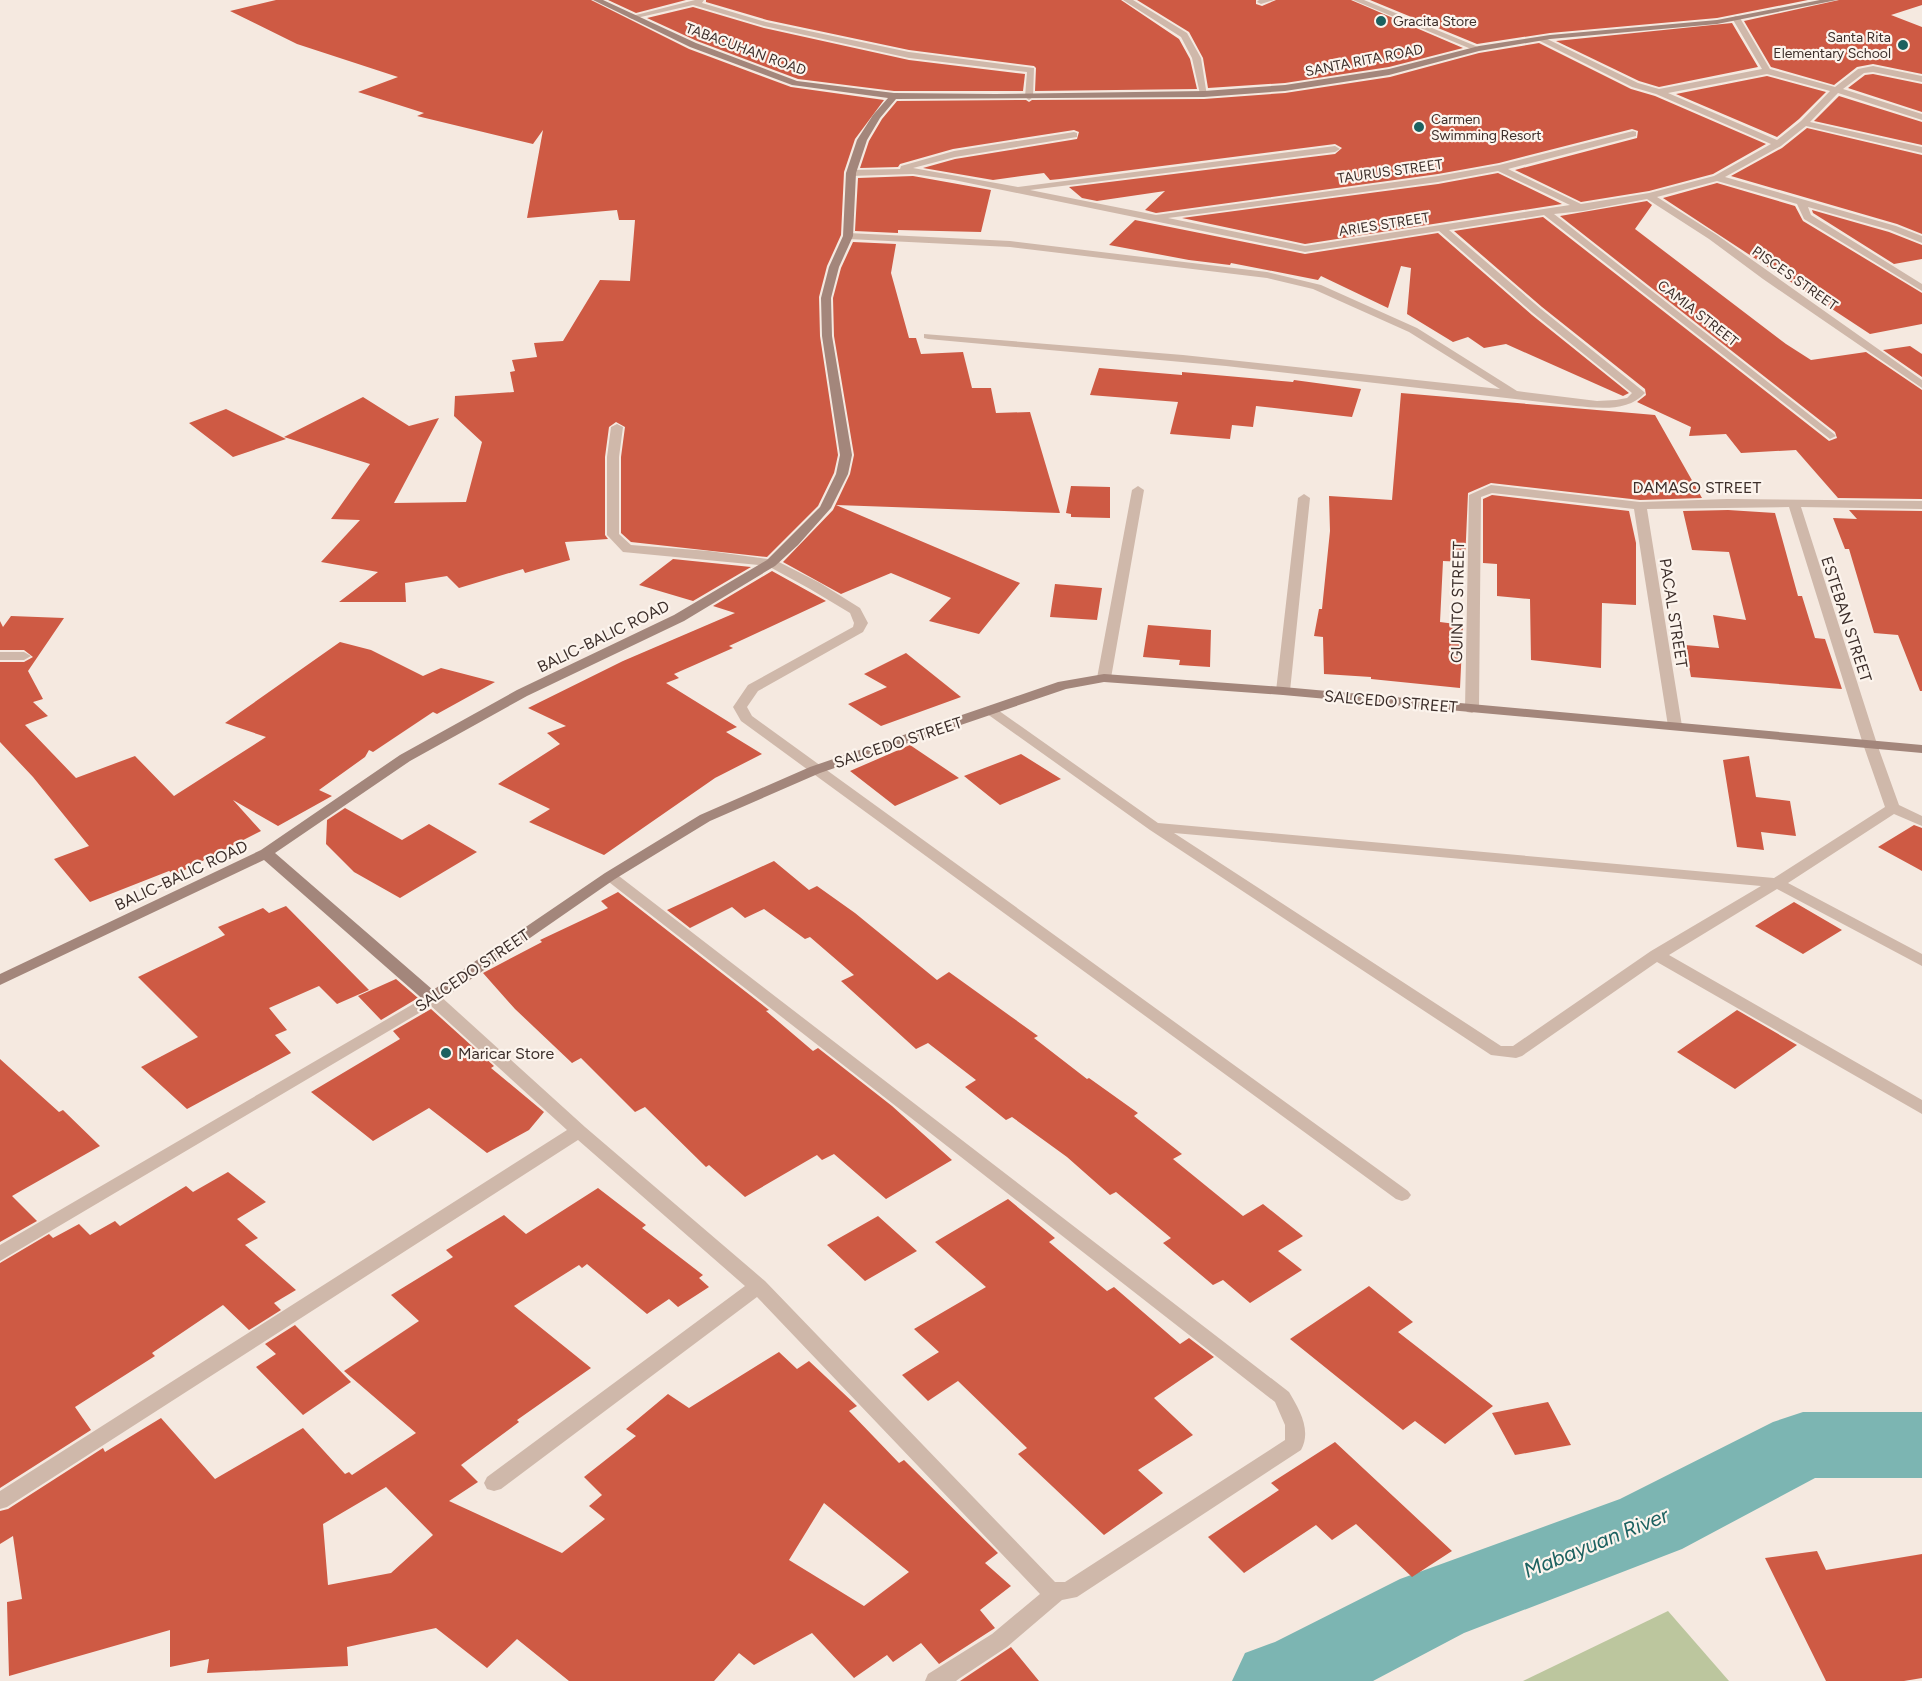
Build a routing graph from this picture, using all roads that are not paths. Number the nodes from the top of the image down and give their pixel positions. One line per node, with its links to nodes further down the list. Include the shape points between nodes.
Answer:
1 (597, 0): 9 (main road, TABACUHAN ROAD)
2 (707, 0): 8 (street)
3 (1127, 0): 17 (street, via 1179,30 1197,60)
4 (1270, 0): 7 (street)
5 (1357, 0): 12 (street)
6 (1833, 0): 10 (main road, SANTA RITA ROAD)
7 (1261, 2)
8 (694, 3): 9 (street); 19 (street, via 764,24 909,55 1032,70)
9 (632, 17): 18 (main road, TABACUHAN ROAD, via 693,45 795,83)
10 (1736, 18): 11 (main road, SANTA RITA ROAD); 13 (street)
11 (1540, 39): 12 (main road, SANTA RITA ROAD); 16 (street)
12 (1479, 49): 17 (main road, SANTA RITA ROAD, via 1344,80)
13 (1767, 71): 15 (street); 16 (street)
14 (1922, 79): 15 (street, ARIES STREET, via 1873,69 1861,71)
15 (1835, 91): 20 (street); 21 (street, ARIES STREET)
16 (1659, 92): 24 (street)
17 (1204, 94): 19 (main road, SANTA RITA ROAD)
18 (894, 96): 19 (main road, SANTA RITA ROAD); 29 (main road, BALIC-BALIC ROAD, via 862,140)
19 (1029, 97)
20 (1922, 117)
21 (1804, 123): 24 (street, ARIES STREET); 26 (street)
22 (1633, 134): 27 (street, TAURUS STREET)
23 (1074, 135): 28 (street, via 954,154)
24 (1778, 144): 30 (street, ARIES STREET)
25 (1335, 149): 31 (street)
26 (1922, 150)
27 (1499, 168): 34 (street); 36 (street, TAURUS STREET)
28 (892, 172): 29 (street, ARIES STREET); 31 (street, ARIES STREET, via 954,177)
29 (851, 173): 38 (main road, BALIC-BALIC ROAD)
30 (1717, 178): 32 (street, ARIES STREET); 33 (street)
31 (1009, 190): 36 (street, ARIES STREET)
32 (1649, 196): 34 (street, ARIES STREET); 42 (street, PISCES STREET)
33 (1801, 202): 39 (street); 40 (street, via 1807,217)
34 (1584, 208): 35 (street, ARIES STREET)
35 (1548, 214): 37 (street, ARIES STREET); 45 (street, CAMIA STREET)
36 (1148, 217): 37 (street, ARIES STREET, via 1305,249)
37 (1441, 228): 43 (street, via 1639,393 1622,404)
38 (848, 236): 43 (street, via 1010,244 1267,275 1317,286 1413,330); 52 (main road, BALIC-BALIC ROAD, via 826,298 827,336 846,455 842,474 825,508)
39 (1922, 240)
40 (1922, 288)
41 (928, 336): 43 (street, via 1078,347)
42 (1921, 383)
43 (1514, 394)
44 (617, 427): 52 (street, via 613,535 627,549)
45 (1830, 436)
46 (1138, 490): 55 (street)
47 (1474, 495): 51 (street, DAMASO STREET, via 1491,489); 57 (street, GUINTO STREET)
48 (1304, 498): 56 (street)
49 (1794, 503): 50 (street, DAMASO STREET); 51 (street, DAMASO STREET); 60 (street, ESTEBAN STREET)
50 (1922, 505)
51 (1640, 506): 59 (street, PACAL STREET)
52 (771, 563): 62 (street, via 855,611 861,623 858,629 753,688 740,707 746,718); 66 (main road, BALIC-BALIC ROAD, via 679,618 522,693 405,758)
53 (0, 656): 54 (street)
54 (24, 656)
55 (1104, 678): 56 (main road, SALCEDO STREET); 58 (main road, SALCEDO STREET, via 1063,685)
56 (1283, 691): 57 (main road, SALCEDO STREET)
57 (1472, 709): 59 (main road, SALCEDO STREET)
58 (990, 711): 62 (main road, SALCEDO STREET); 65 (street)
59 (1675, 726): 60 (main road, SALCEDO STREET)
60 (1870, 744): 61 (main road, SALCEDO STREET); 63 (street, ESTEBAN STREET)
61 (1922, 749)
62 (815, 770): 67 (main road, SALCEDO STREET, via 705,818); 75 (street)
63 (1893, 808): 64 (street); 68 (street)
64 (1922, 822)
65 (1155, 827): 68 (street); 69 (street, via 1497,1051 1516,1052)
66 (266, 854): 71 (main road, BALIC-BALIC ROAD); 72 (main road)
67 (610, 876): 72 (main road, SALCEDO STREET); 80 (street, via 1282,1397 1294,1422 1294,1444 1069,1591)
68 (1777, 883): 69 (street); 70 (street)
69 (1657, 955): 73 (street)
70 (1922, 961)
71 (0, 980)
72 (432, 998): 74 (street); 76 (street, SALCEDO STREET)
73 (1922, 1108)
74 (579, 1131): 77 (street); 79 (street)
75 (1402, 1194)
76 (0, 1254)
77 (758, 1286): 78 (street); 80 (street, via 1041,1582)
78 (494, 1483)
79 (0, 1501)
80 (1057, 1592): 81 (street, via 1018,1628)
81 (936, 1681)

